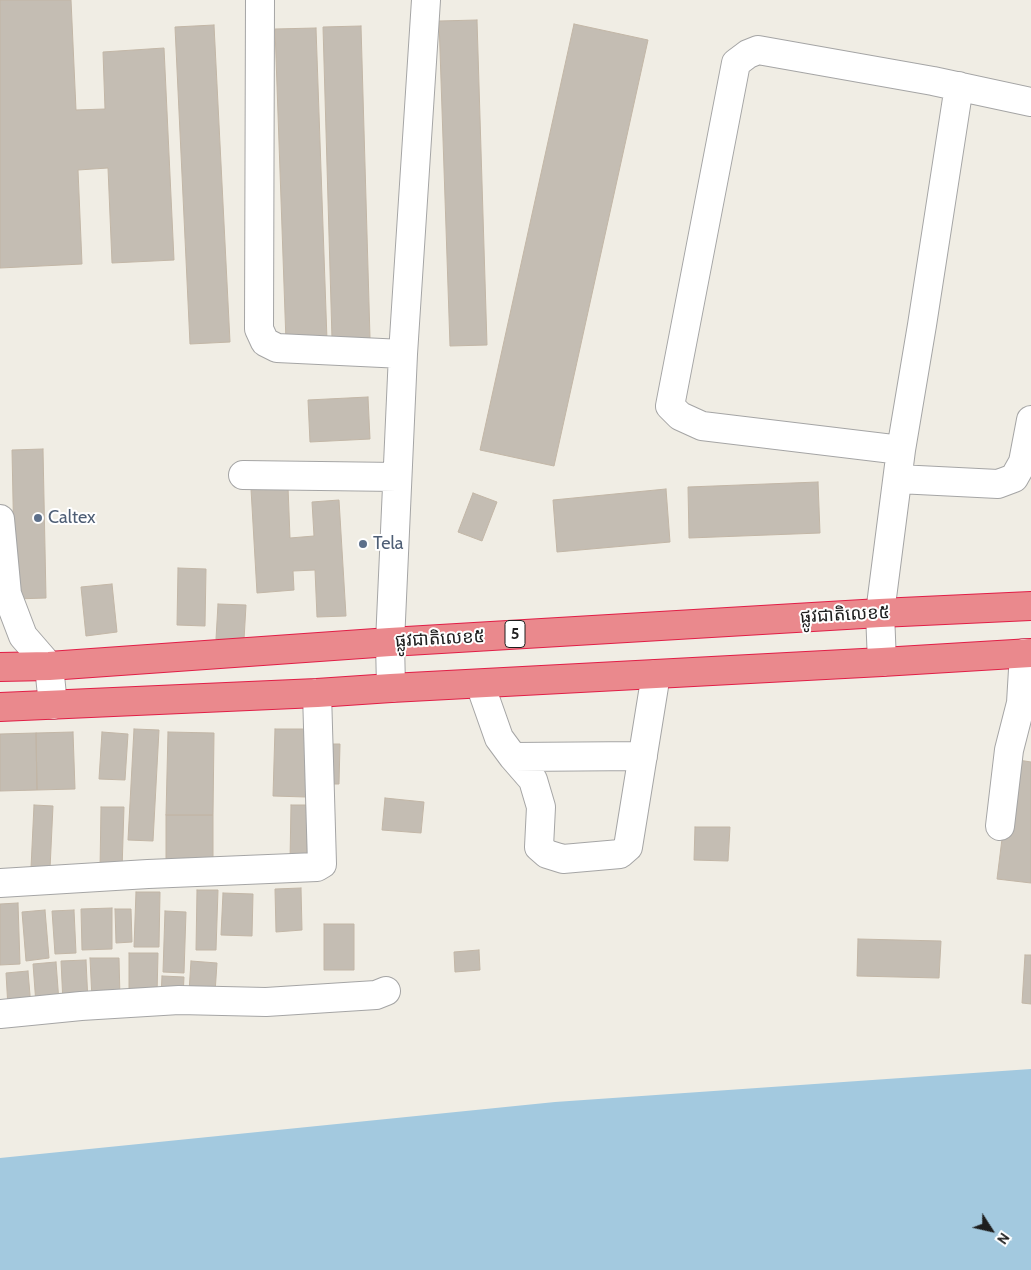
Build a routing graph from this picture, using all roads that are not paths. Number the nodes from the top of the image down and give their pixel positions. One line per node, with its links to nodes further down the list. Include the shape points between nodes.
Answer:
1 (260, 0): 5 (street, via 260,329 265,342 277,348)
2 (426, 0): 5 (street)
3 (959, 86): 4 (street); 7 (street); 7 (street, via 758,50 736,63 670,406 680,416 702,426)
4 (1031, 102)
5 (403, 354): 9 (street)
6 (1031, 420): 10 (street, via 1023,462 1014,478 998,484)
7 (901, 450): 10 (street)
8 (243, 475): 9 (street)
9 (397, 477): 15 (street)
10 (898, 479): 13 (street)
11 (0, 519): 14 (street)
12 (1031, 606): 13 (highway, ផ្លូវជាតិលេខ៥ / 5)
13 (880, 613): 15 (highway, ផ្លូវជាតិលេខ៥ / 5); 17 (street)
14 (8, 616): 18 (street)
15 (390, 642): 18 (highway, ផ្លូវជាតិលេខ៥ / 5); 22 (street)
16 (1027, 653): 17 (highway); 28 (street, via 1021,703 1009,750)
17 (882, 662): 20 (highway)
18 (49, 666): 19 (highway, ផ្លូវជាតិលេខ៥ / 5); 24 (street)
19 (0, 667)
20 (656, 674): 21 (highway); 26 (street)
21 (480, 684): 22 (highway); 27 (street, via 499,738)
22 (391, 688): 23 (highway)
23 (318, 694): 24 (highway); 29 (street, via 322,864 317,867)
24 (53, 704): 25 (highway)
25 (0, 707)
26 (643, 756): 27 (street); 27 (street, via 628,847 620,854 562,859 547,854 539,847 541,807 533,780)
27 (513, 758)
28 (1000, 826)
29 (0, 883)
30 (386, 991): 31 (street, via 376,996 266,1002 179,1000)
31 (0, 1014)

